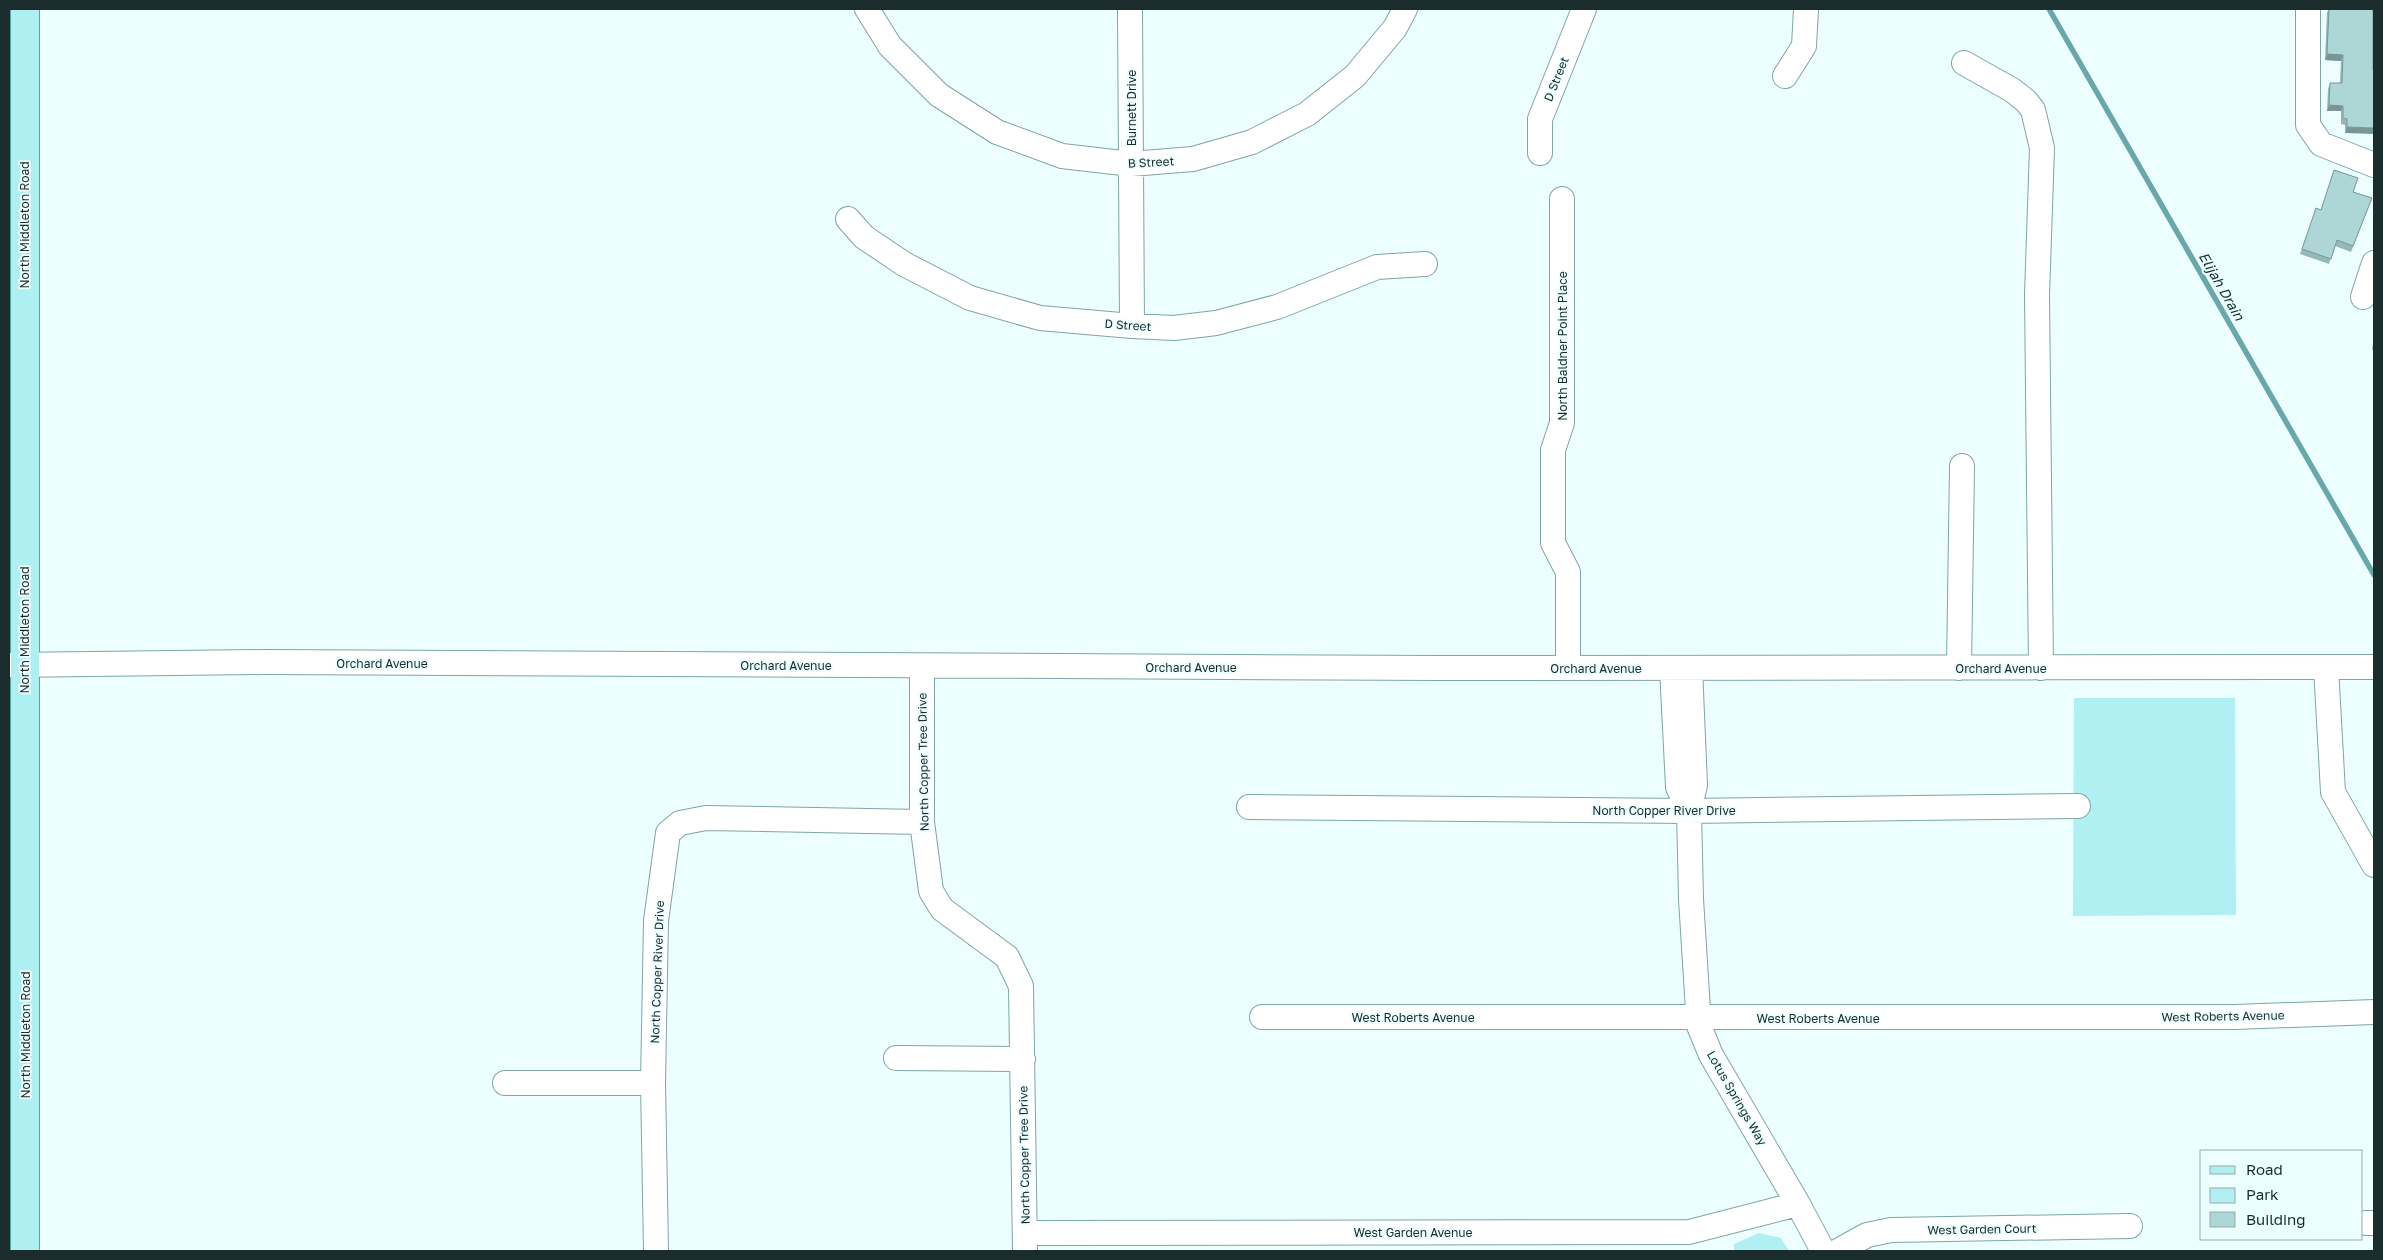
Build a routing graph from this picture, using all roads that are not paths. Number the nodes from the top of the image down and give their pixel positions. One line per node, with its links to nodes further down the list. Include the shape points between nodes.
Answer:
1 (25, 9): 19 (main road, North Middleton Road)
2 (867, 9): 11 (street, B Street, via 890,46 939,95 997,132 1062,156)
3 (1130, 9): 11 (street, Burnett Drive)
4 (1405, 9): 11 (street, B Street, via 1394,28 1355,76 1307,114 1252,142 1201,157)
5 (1584, 9): 10 (street, D Street, via 1540,119)
6 (1806, 9): 9 (street, via 1804,46)
7 (2308, 9): 12 (street, via 2308,125 2321,144)
8 (1964, 63): 28 (street, via 2026,101 2033,110 2042,148 2037,295)
9 (1785, 76)
10 (1540, 153)
11 (1131, 164): 18 (street, Burnett Drive)
12 (2374, 165)
13 (1562, 199): 25 (street, North Baldner Point Place, via 1562,423 1553,450 1553,543 1568,572)
14 (848, 219): 18 (street, D Street, via 864,237 904,264 970,298 1040,318)
15 (2374, 263): 17 (street)
16 (1425, 264): 18 (street, D Street, via 1377,267 1278,307 1216,323 1174,328)
17 (2363, 297)
18 (1132, 326)
19 (16, 378): 21 (main road, North Middleton Road)
20 (1962, 466): 27 (street)
21 (16, 664): 22 (street, Orchard Avenue, via 286,662); 45 (main road, North Middleton Road)
22 (922, 666): 25 (street, Orchard Avenue); 32 (street, North Copper Tree Drive)
23 (2326, 667): 24 (street, Orchard Avenue); 28 (street, Orchard Avenue); 33 (street, via 2333,792)
24 (2374, 667)
25 (1568, 668): 26 (street, Orchard Avenue)
26 (1681, 668): 27 (street, Orchard Avenue); 31 (street, Lotus Springs Way, via 1695,785)
27 (1959, 668): 28 (street, Orchard Avenue)
28 (2041, 668)
29 (2078, 806): 31 (street, North Copper River Drive)
30 (1250, 807): 31 (street, North Copper River Drive)
31 (1689, 811): 36 (street, Lotus Springs Way)
32 (922, 822): 38 (street, North Copper Tree Drive, via 931,891 942,909 1007,957 1021,986); 40 (street, North Copper River Drive, via 706,818 680,823 668,832 656,922)
33 (2374, 865)
34 (2374, 1012): 36 (street, West Roberts Avenue, via 2235,1017)
35 (1262, 1017): 36 (street, West Roberts Avenue)
36 (1698, 1018): 41 (street, Lotus Springs Way, via 1711,1055)
37 (896, 1058): 38 (street)
38 (1023, 1059): 43 (street, North Copper Tree Drive)
39 (505, 1084): 40 (street)
40 (653, 1084): 46 (street, North Copper River Drive)
41 (1798, 1204): 44 (street, West Garden Avenue, via 1689,1232); 47 (street, Lotus Springs Way)
42 (2130, 1226): 48 (street, West Garden Court, via 1891,1230 1867,1235)
43 (1025, 1242): 44 (street, West Garden Avenue)
44 (1246, 1242)
45 (26, 1251)
46 (656, 1251)
47 (1823, 1251)
48 (1838, 1251)

